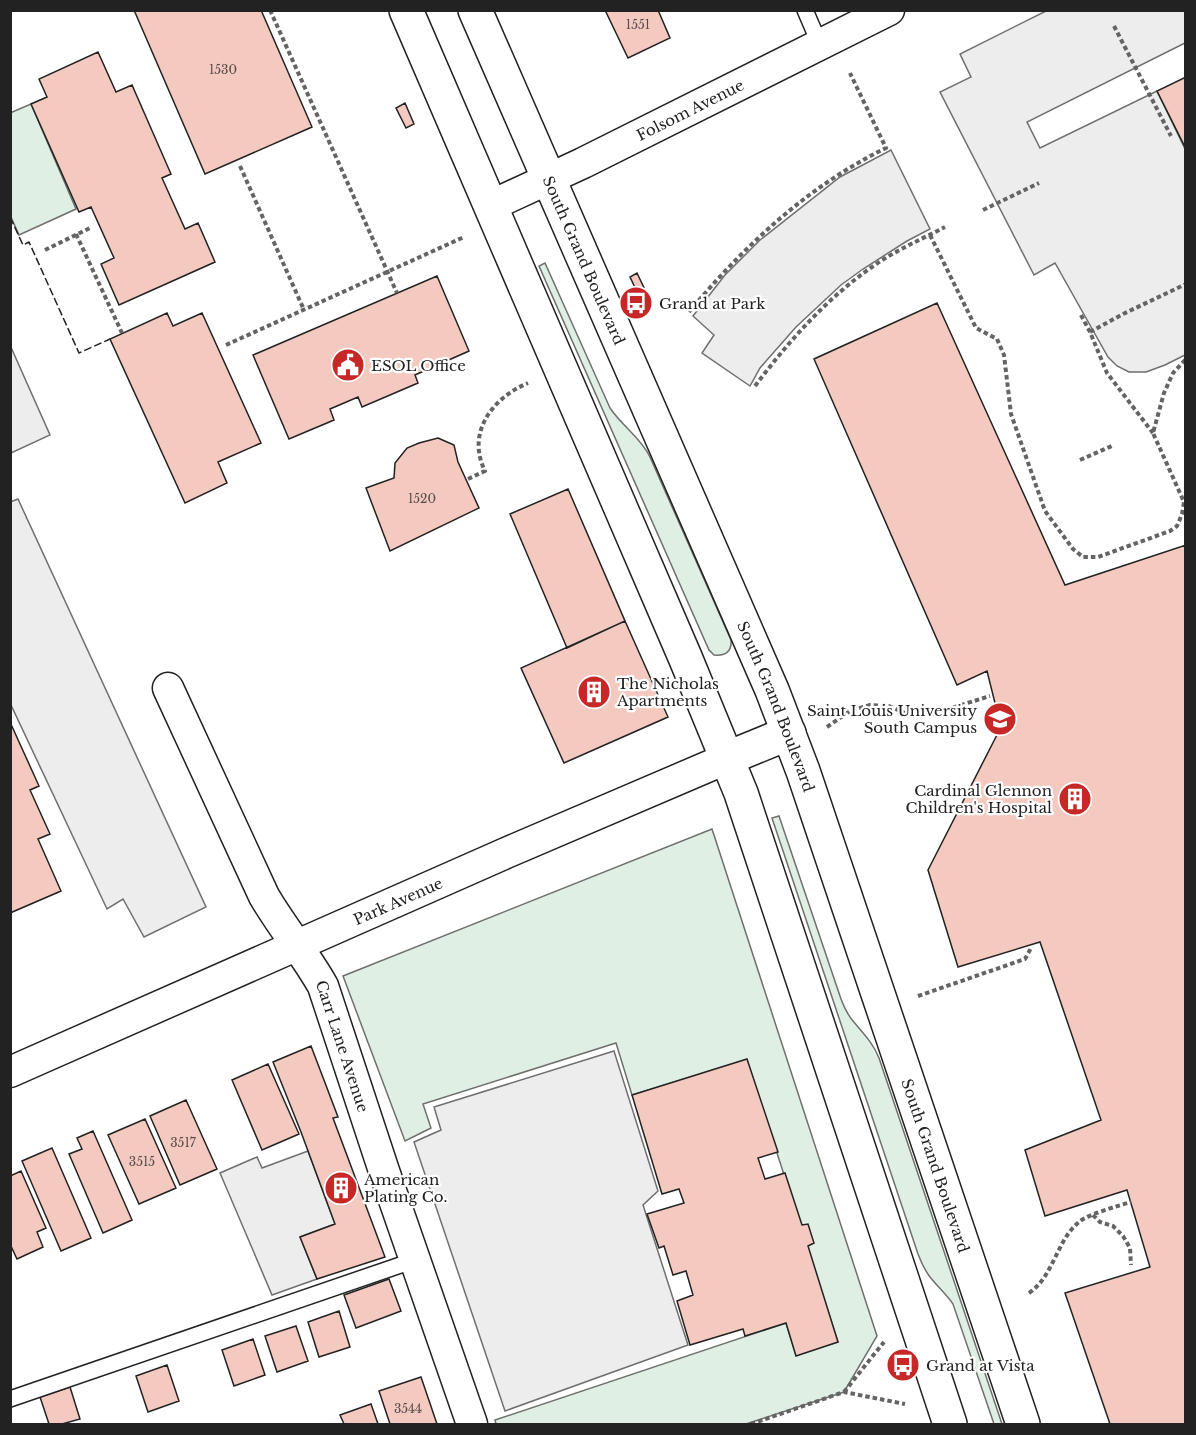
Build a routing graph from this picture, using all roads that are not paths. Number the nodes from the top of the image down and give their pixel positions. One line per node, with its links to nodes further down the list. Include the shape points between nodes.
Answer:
1 (406, 10): 7 (main road)
2 (475, 10): 6 (main road, South Grand Boulevard)
3 (805, 10): 5 (lane)
4 (889, 10): 5 (street, Folsom Avenue)
5 (820, 45): 6 (street, Folsom Avenue)
6 (549, 179): 7 (street, Folsom Avenue); 9 (main road, South Grand Boulevard)
7 (490, 206): 10 (main road)
8 (168, 688): 11 (street, Carr Lane Avenue, via 264,896)
9 (789, 733): 10 (main road, Park Avenue); 17 (main road, South Grand Boulevard)
10 (728, 759): 11 (street, Park Avenue); 16 (main road)
11 (297, 945): 12 (street, Park Avenue); 13 (street, Carr Lane Avenue, via 323,986)
12 (10, 1072)
13 (415, 1260): 14 (lane); 15 (street, Carr Lane Avenue)
14 (10, 1399)
15 (472, 1425)
16 (950, 1425)
17 (1023, 1425)

